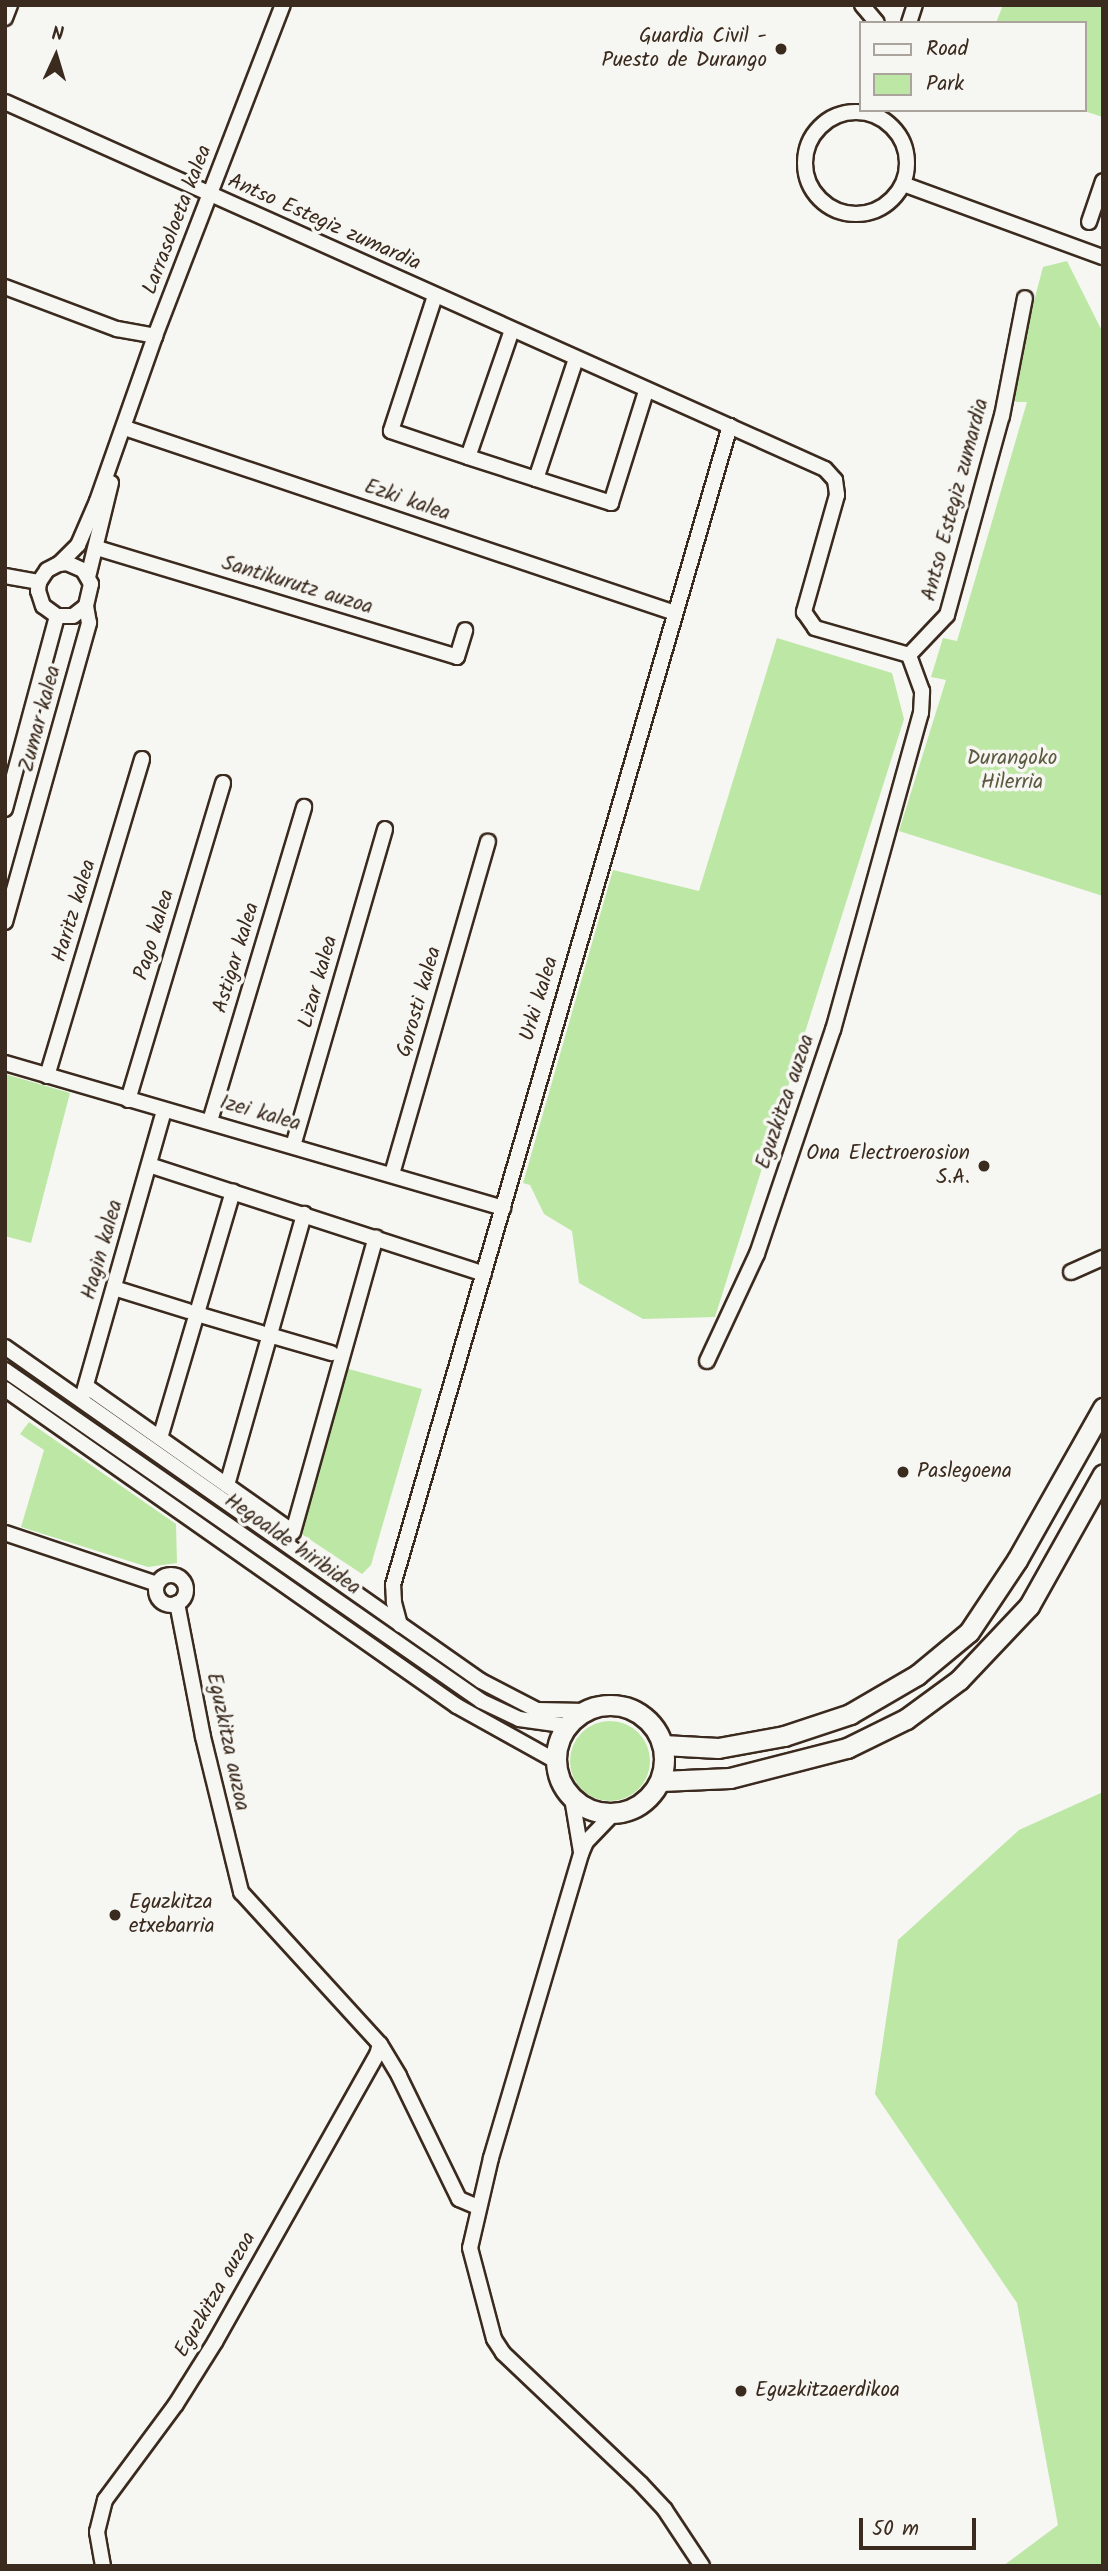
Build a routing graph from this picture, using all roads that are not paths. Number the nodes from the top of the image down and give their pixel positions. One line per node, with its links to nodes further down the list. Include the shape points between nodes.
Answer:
1 (10, 5): 4 (street)
2 (283, 5): 12 (street, Larrasoloeta kalea)
3 (862, 5): 5 (street)
4 (5, 18)
5 (875, 21)
6 (5, 102): 12 (street, Antso Estegiz zumardia)
7 (860, 112): 11 (street, via 830,119 813,135 804,158 811,189 821,202 850,215 882,208)
8 (866, 112): 9 (street)
9 (888, 117): 11 (street, via 906,151)
10 (1103, 181): 13 (street)
11 (903, 184): 14 (street)
12 (211, 195): 16 (street, Antso Estegiz zumardia); 19 (street, Larrasoloeta kalea)
13 (1089, 222)
14 (1103, 257)
15 (5, 287): 19 (street, via 117,329)
16 (435, 296): 18 (street, Antso Estegiz zumardia); 25 (street, Antso Estegiz zumardia, via 391,430)
17 (1025, 298): 36 (street, Antso Estegiz zumardia, via 1002,416 947,615)
18 (512, 330): 20 (street, Antso Estegiz zumardia); 25 (street)
19 (155, 336): 23 (street, Larrasoloeta kalea)
20 (576, 359): 21 (street, Antso Estegiz zumardia); 26 (street)
21 (646, 391): 22 (street, Antso Estegiz zumardia); 26 (street, Antso Estegiz zumardia, via 611,503)
22 (730, 426): 33 (street, Urki kalea); 36 (street, Antso Estegiz zumardia, via 825,469 835,480 837,495 804,612 815,628)
23 (125, 428): 24 (street, Larrasoloeta kalea); 33 (street, Ezki kalea)
24 (116, 451): 27 (street); 28 (street, via 78,545)
25 (468, 457): 26 (street, Antso Estegiz zumardia)
26 (536, 479)
27 (97, 548): 30 (street); 35 (street, Santikurutz auzoa, via 457,657)
28 (59, 564): 30 (street, via 76,565); 31 (street, via 47,570)
29 (5, 576): 31 (street)
30 (88, 577): 32 (street, via 92,592)
31 (39, 582): 34 (street, via 43,606)
32 (86, 606): 34 (street, via 73,615); 43 (street, Zumar kalea, via 89,623)
33 (675, 613): 53 (street, Urki kalea)
34 (57, 616): 40 (street)
35 (465, 630)
36 (909, 655): 64 (street, Eguzkitza auzoa, via 922,691 921,713 833,1030 757,1254)
37 (142, 759): 45 (street, Haritz kalea)
38 (223, 783): 46 (street, Pago kalea)
39 (304, 807): 48 (street, Astigar kalea)
40 (5, 809)
41 (386, 830): 49 (street, Lizar kalea)
42 (488, 842): 51 (street, Gorosti kalea)
43 (5, 922)
44 (5, 1063): 45 (street, Izei kalea)
45 (47, 1076): 46 (street, Izei kalea)
46 (128, 1100): 47 (street, Izei kalea)
47 (164, 1110): 48 (street, Izei kalea); 50 (street, Hagin kalea)
48 (210, 1121): 49 (street, Izei kalea)
49 (293, 1146): 51 (street, Izei kalea)
50 (149, 1166): 52 (street); 59 (street, Hagin kalea)
51 (392, 1174): 53 (street, Izei kalea)
52 (233, 1192): 54 (street); 60 (street)
53 (503, 1208): 58 (street, Urki kalea)
54 (304, 1214): 55 (street); 61 (street, Hegoalde hiribidea)
55 (376, 1237): 58 (street); 72 (street, Hegoalde hiribidea, via 293,1532)
56 (1103, 1258): 57 (street)
57 (1071, 1272)
58 (484, 1274): 75 (street, Urki kalea)
59 (114, 1288): 60 (street); 66 (street, Hagin kalea)
60 (193, 1312): 61 (street); 70 (street)
61 (265, 1334): 63 (street); 72 (street, Hegoalde hiribidea)
62 (5, 1347): 68 (street)
63 (331, 1353)
64 (707, 1361)
65 (5, 1370): 80 (street, Hegoalde hiribidea, via 481,1701 519,1719)
66 (86, 1386): 68 (street, Hagin kalea); 70 (street, Hegoalde hiribidea)
67 (5, 1389): 82 (street, via 457,1706)
68 (82, 1401): 76 (street)
69 (1103, 1408): 81 (main road, via 1017,1560 969,1632 917,1675 850,1714 784,1736 718,1748)
70 (160, 1438): 72 (street, Hegoalde hiribidea)
71 (1103, 1474): 83 (main road, via 1029,1606 959,1680 906,1719 847,1748 730,1778)
72 (227, 1485)
73 (5, 1533): 74 (street, Eguzkitza auzoa)
74 (157, 1584): 77 (street, Eguzkitza auzoa, via 162,1602); 77 (street, Eguzkitza auzoa, via 168,1575 182,1579 185,1593)
75 (393, 1585): 76 (street, via 378,1596); 78 (street)
76 (362, 1597): 78 (street)
77 (177, 1603): 87 (street, Eguzkitza auzoa, via 203,1737 241,1892)
78 (400, 1625): 79 (street, via 506,1695 548,1712)
79 (585, 1712): 80 (main road); 81 (main road, via 608,1705 632,1710 652,1724)
80 (568, 1726): 82 (main road)
81 (663, 1745): 83 (main road)
82 (556, 1761): 84 (main road, via 558,1775)
83 (660, 1781): 85 (main road, via 636,1807)
84 (572, 1798): 85 (main road, via 598,1812); 86 (street)
85 (613, 1814): 86 (street, via 586,1842)
86 (582, 1854): 88 (street)
87 (380, 2044): 88 (street, Eguzkitza auzoa, via 459,2199); 89 (street, Eguzkitza auzoa, via 215,2342 105,2500 97,2532)
88 (478, 2207): 90 (street, via 470,2248 494,2339 503,2354 641,2484 665,2510)
89 (103, 2566)
90 (702, 2566)

